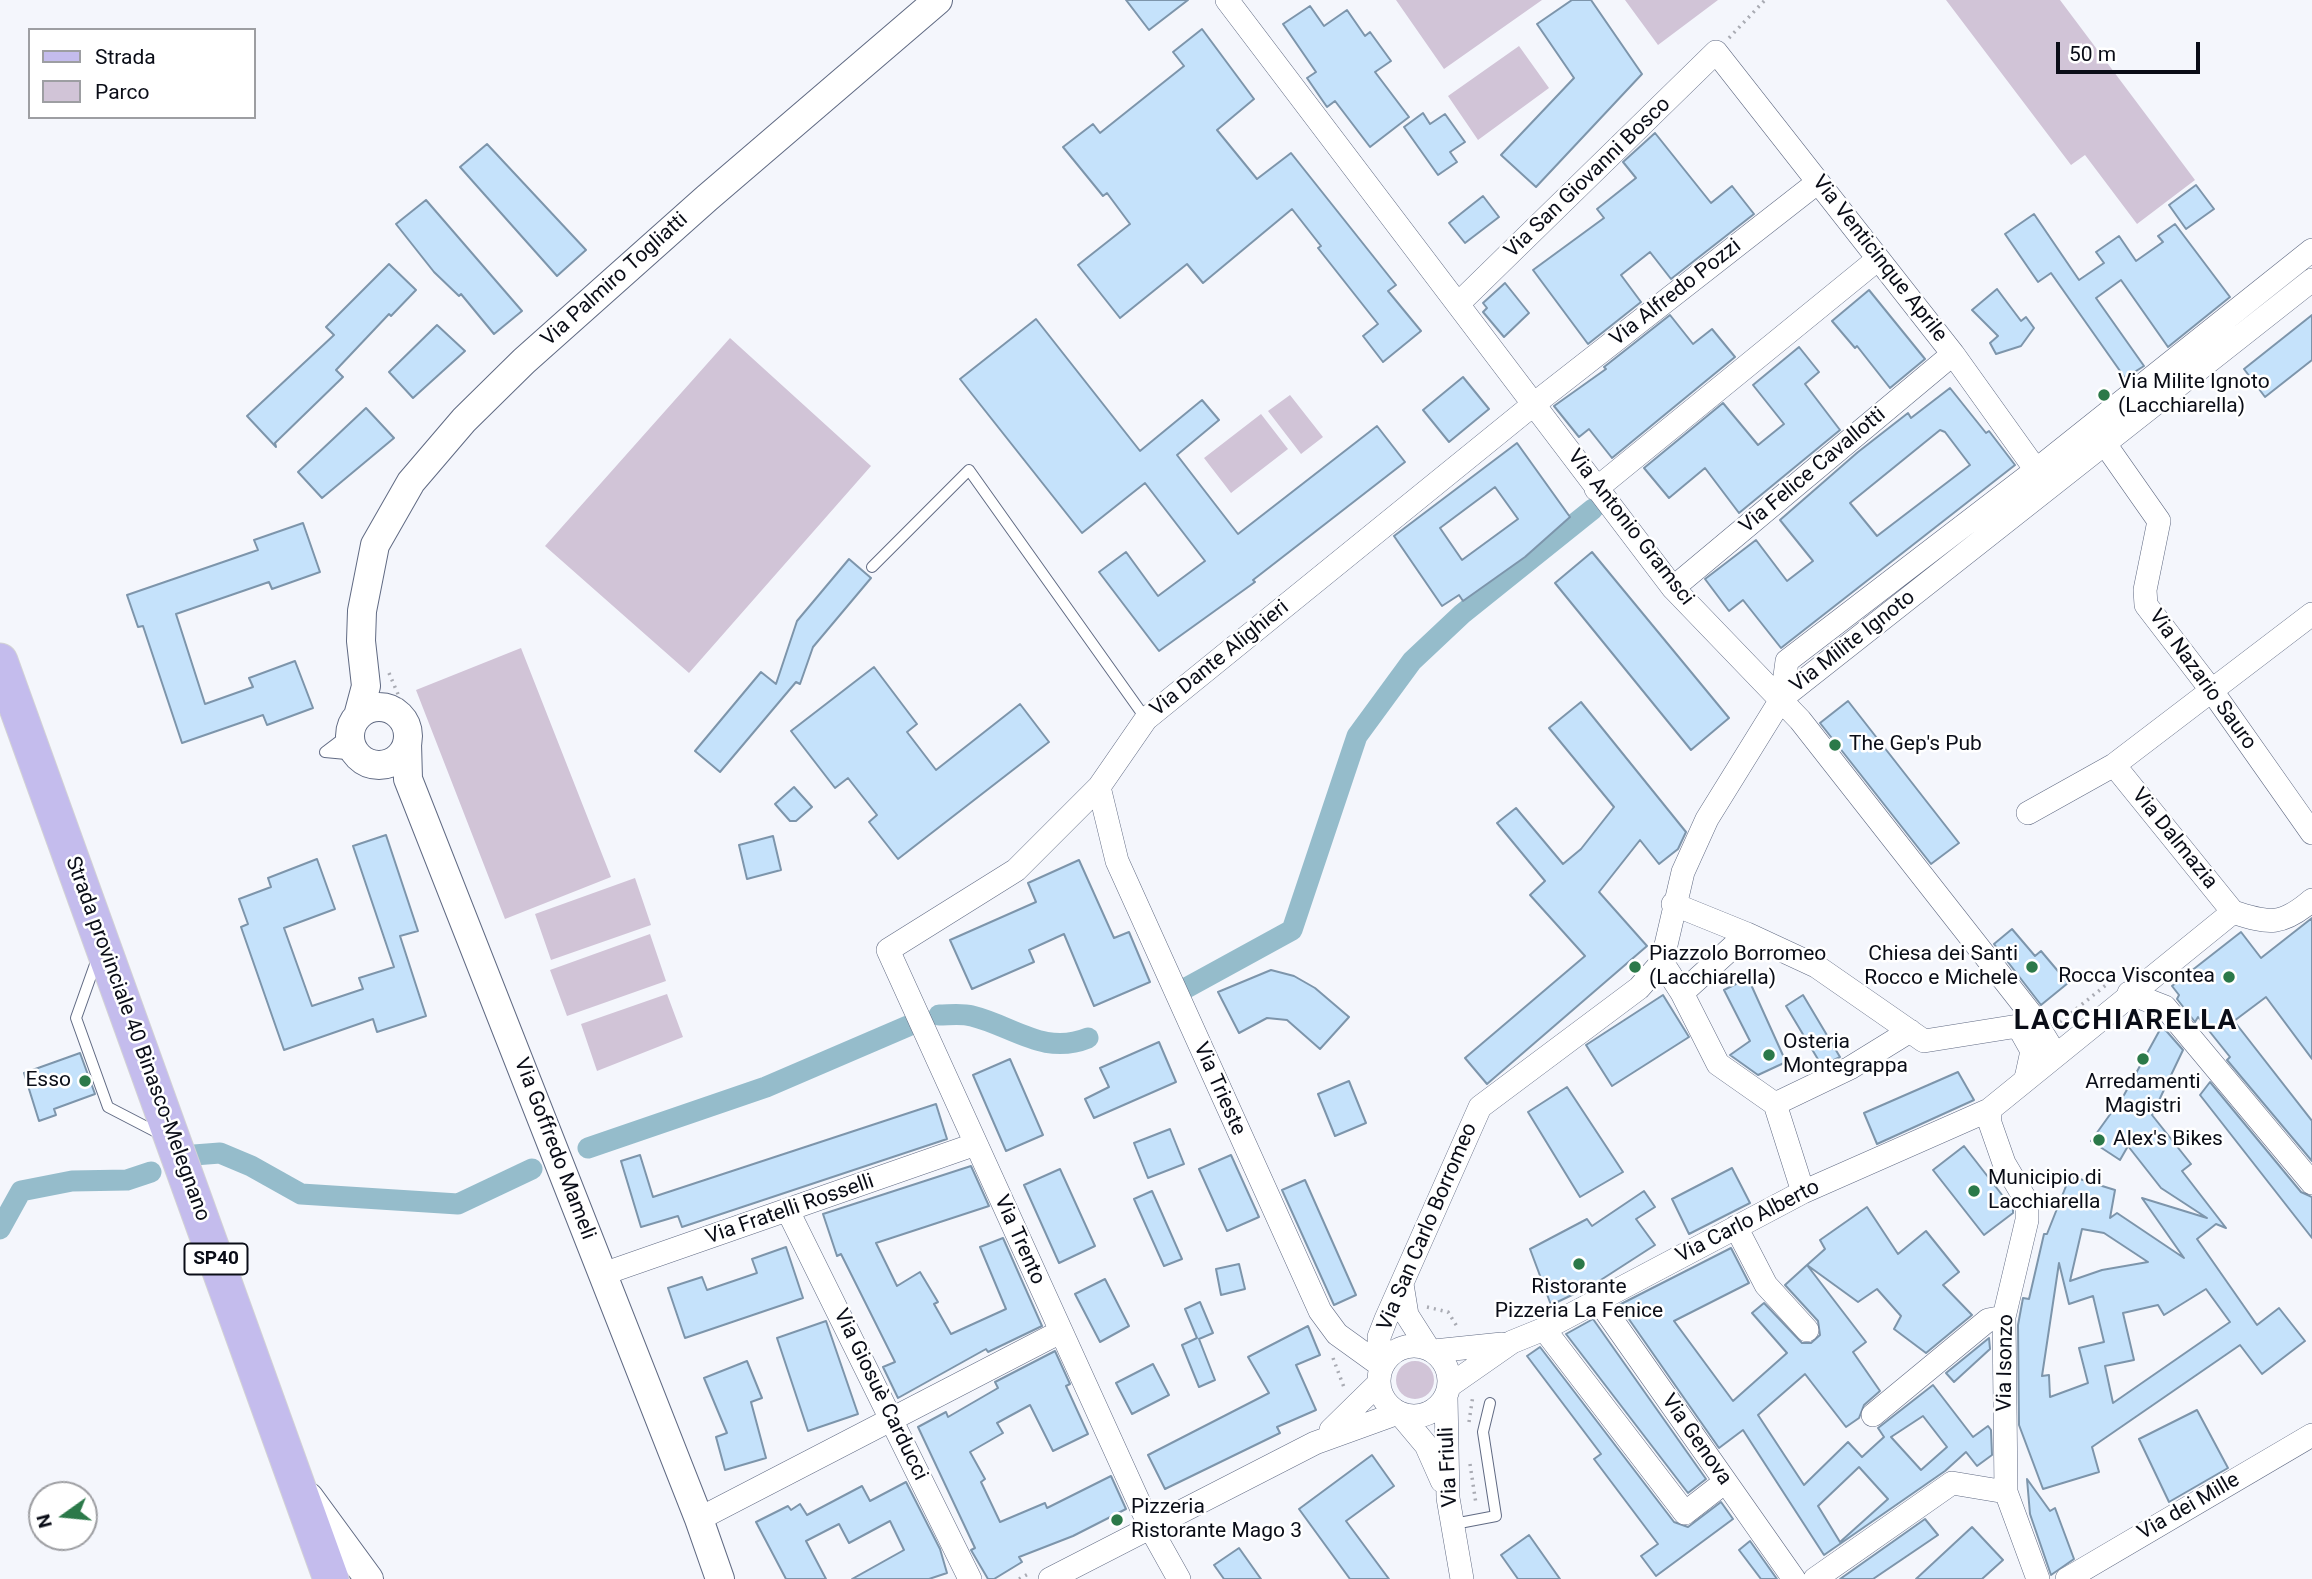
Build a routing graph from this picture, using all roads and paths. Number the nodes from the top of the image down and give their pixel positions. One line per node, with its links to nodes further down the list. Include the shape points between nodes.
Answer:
1 (939, 0): 20 (street, Via Palmiro Togliatti, via 524,361 464,420 411,482 375,545 362,611 361,642)
2 (1227, 0): 9 (street, Via Antonio Gramsci)
3 (1765, 0): 4 (path)
4 (1716, 52): 5 (street, Via Venticinque Aprile); 9 (street, Via San Giovanni Bosco)
5 (1818, 182): 7 (street, Via Venticinque Aprile); 11 (street, Via Alfredo Pozzi)
6 (2312, 250): 12 (street, Via Milite Ignoto)
7 (1878, 259): 10 (street, Via Venticinque Aprile); 15 (street)
8 (2312, 280): 13 (street, Via Milite Ignoto)
9 (1459, 303): 11 (street, Via Antonio Gramsci)
10 (1953, 354): 14 (street, Via Venticinque Aprile); 17 (street, Via Felice Cavallotti)
11 (1534, 404): 15 (street, Via Antonio Gramsci); 23 (street, Via Dante Alighieri)
12 (2098, 421): 13 (lane); 14 (street, Via Milite Ignoto)
13 (2105, 444): 14 (street, Via Milite Ignoto); 21 (street, Via Nazario Sauro, via 2158,521 2146,605)
14 (2042, 479): 22 (street, Via Milite Ignoto)
15 (1596, 489): 17 (street, Via Antonio Gramsci)
16 (872, 567): 23 (lane, via 969,470)
17 (1673, 588): 22 (street, Via Antonio Gramsci)
18 (2312, 614): 21 (street)
19 (0, 661): 35 (main road, Strada provinciale 40 Binasco-Melegnano / SP40)
20 (377, 679): 24 (street); 24 (path); 25 (street)
21 (2212, 691): 26 (street); 30 (street, Via Nazario Sauro)
22 (1782, 698): 32 (street, via 1707,820); 41 (street, Via Antonio Gramsci, via 2030,1013 2049,1044)
23 (1146, 719): 28 (street, Via Dante Alighieri)
24 (403, 726): 25 (street, via 374,707); 25 (street, via 396,759); 27 (street, Via Goffredo Mameli)
25 (361, 742): 27 (street)
26 (2115, 765): 29 (street); 33 (street, Via Dalmazia)
27 (408, 779): 50 (street, Via Goffredo Mameli)
28 (1099, 787): 36 (street, Via Dante Alighieri, via 1016,870); 58 (street, Via Trieste, via 1116,861 1309,1287)
29 (2028, 813)
30 (2312, 834)
31 (2312, 900): 33 (street, via 2275,922)
32 (1673, 904): 34 (street); 37 (street)
33 (2232, 912): 39 (street)
34 (1747, 934): 38 (street); 40 (street, via 1816,966)
35 (102, 943): 44 (main road, Strada provinciale 40 Binasco-Melegnano / SP40); 44 (lane, via 76,1018 108,1107)
36 (888, 950): 45 (street, Via Trento)
37 (1662, 962): 38 (street); 51 (street, Via San Carlo Borromeo, via 1639,988 1480,1107)
38 (1682, 993): 42 (street, via 1718,1064)
39 (2129, 993): 41 (street); 46 (street, via 2165,1007)
40 (1910, 1031): 41 (street, via 1924,1041 2018,1026 2032,1051); 42 (street, via 1850,1068)
41 (2026, 1077): 43 (street, Via Carlo Alberto)
42 (1775, 1104): 47 (street)
43 (1989, 1110): 47 (street, Via Carlo Alberto); 54 (street, Via Isonzo, via 2004,1163 2027,1202 2027,1220)
44 (174, 1142): 72 (main road, Strada provinciale 40 Binasco-Melegnano / SP40)
45 (976, 1144): 48 (street, Via Fratelli Rosselli); 57 (street, Via Trento)
46 (2312, 1183)
47 (1803, 1192): 49 (street, Via Carlo Alberto)
48 (788, 1211): 50 (street, Via Fratelli Rosselli); 68 (street, Via Giosuè Carducci)
49 (1736, 1227): 52 (street, Via Carlo Alberto); 56 (street, via 1766,1285)
50 (603, 1274): 71 (street, Via Goffredo Mameli)
51 (1402, 1284): 53 (street); 62 (street, Via San Carlo Borromeo, via 1380,1337)
52 (1598, 1300): 55 (street, Via Carlo Alberto); 73 (street, Via Genova)
53 (1407, 1315): 60 (path, via 1429,1307 1448,1312); 61 (street)
54 (2004, 1317): 67 (street, via 1988,1320); 74 (street, Via Isonzo)
55 (1544, 1329): 59 (street, Via Carlo Alberto); 73 (street, via 1685,1513)
56 (1807, 1330)
57 (1060, 1332): 68 (street); 78 (street, Via Trento)
58 (1337, 1334): 62 (street, Via Trieste); 64 (path, via 1328,1343)
59 (1512, 1342): 60 (street, Via Carlo Alberto); 63 (street, Via Carlo Alberto)
60 (1471, 1348): 61 (street, Via Carlo Alberto)
61 (1431, 1350): 62 (street, Via Carlo Alberto, via 1402,1347 1384,1361); 63 (street, via 1443,1361)
62 (1379, 1373): 66 (street, via 1384,1400); 70 (street, Via Carlo Alberto, via 1350,1415)
63 (1448, 1391): 66 (street, Via Carlo Alberto, via 1429,1413); 75 (street, Via Friuli)
64 (1349, 1402)
65 (1490, 1403): 77 (lane, via 1483,1432 1496,1516)
66 (1399, 1413): 70 (street, Via Carlo Alberto); 75 (street, via 1426,1445)
67 (1873, 1415)
68 (893, 1419): 76 (street); 85 (street, Via Giosuè Carducci)
69 (2312, 1435): 92 (street, Via dei Mille)
70 (1315, 1443): 78 (street, Via Carlo Alberto)
71 (673, 1452): 76 (street, Via Goffredo Mameli); 82 (street)
72 (293, 1474): 80 (main road, Strada provinciale 40 Binasco-Melegnano / SP40); 81 (street)
73 (1726, 1482): 89 (street, Via Genova)
74 (2006, 1492): 90 (street, via 1952,1483); 91 (street, Via Isonzo)
75 (1448, 1498): 77 (street, Via Friuli)
76 (699, 1519): 83 (street, Via Goffredo Mameli); 84 (street, Via Goffredo Mameli)
77 (1454, 1524): 88 (street, Via Friuli)
78 (1151, 1529): 79 (street, Via Carlo Alberto); 87 (street, Via Trento)
79 (1046, 1573): 86 (path)
80 (330, 1578)
81 (369, 1579)
82 (703, 1579)
83 (720, 1579)
84 (734, 1579)
85 (970, 1579)
86 (1019, 1579)
87 (1179, 1579)
88 (1462, 1579)
89 (1794, 1579)
90 (1815, 1579)
91 (2038, 1579)
92 (2067, 1579)

